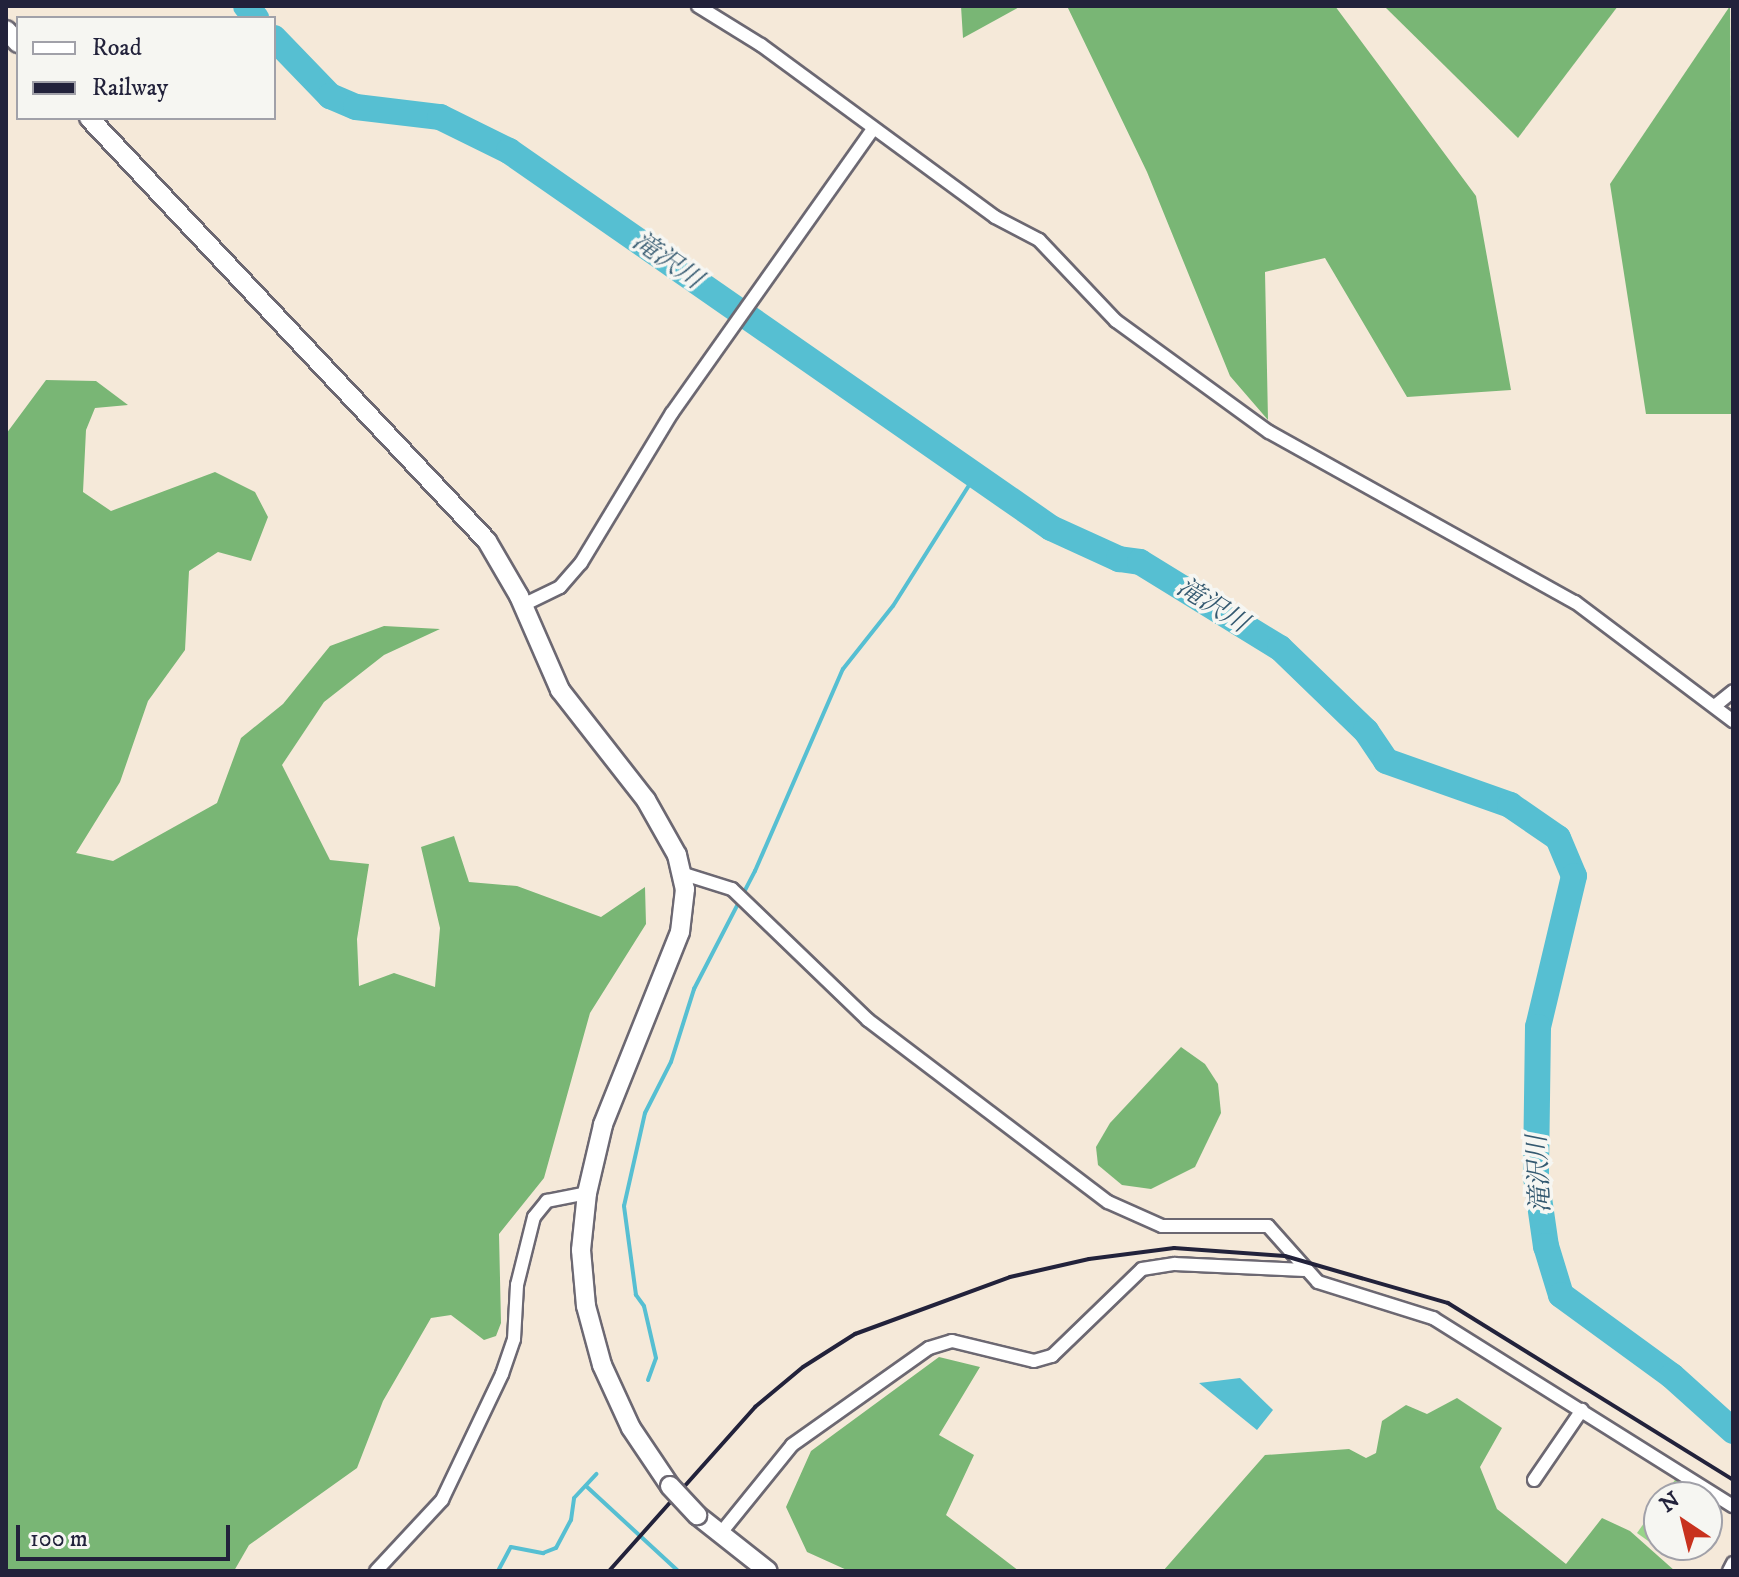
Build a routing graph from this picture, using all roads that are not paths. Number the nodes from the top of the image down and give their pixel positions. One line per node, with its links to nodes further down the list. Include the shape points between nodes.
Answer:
1 (698, 6): 3 (street, via 761,45)
2 (91, 120): 4 (street, via 446,494 487,541)
3 (873, 129): 4 (street, via 723,341 581,563 560,587); 6 (street, via 995,217 1039,240 1116,321 1269,432 1575,602)
4 (523, 605): 8 (street, via 560,690 661,821)
5 (1733, 691): 6 (street)
6 (1716, 705): 7 (street)
7 (1733, 721)
8 (684, 874): 9 (street, via 676,945 603,1125); 10 (street, via 732,889 868,1020 1076,1182 1162,1226 1268,1226)
9 (587, 1193): 14 (street, bridge, via 581,1250 591,1331 631,1428 670,1486); 17 (street, via 547,1201 534,1217 517,1285 514,1339 502,1374 442,1500)
10 (1304, 1270): 11 (street, via 1318,1282 1433,1318); 14 (street, via 1175,1264 1142,1269 1052,1356 1034,1361 952,1341 929,1348 792,1445)
11 (1582, 1410): 12 (street); 13 (street)
12 (1534, 1480)
13 (1733, 1506)
14 (720, 1534): 16 (street)
15 (1733, 1563): 18 (street)
16 (761, 1569)
17 (376, 1571)
18 (1729, 1571)

